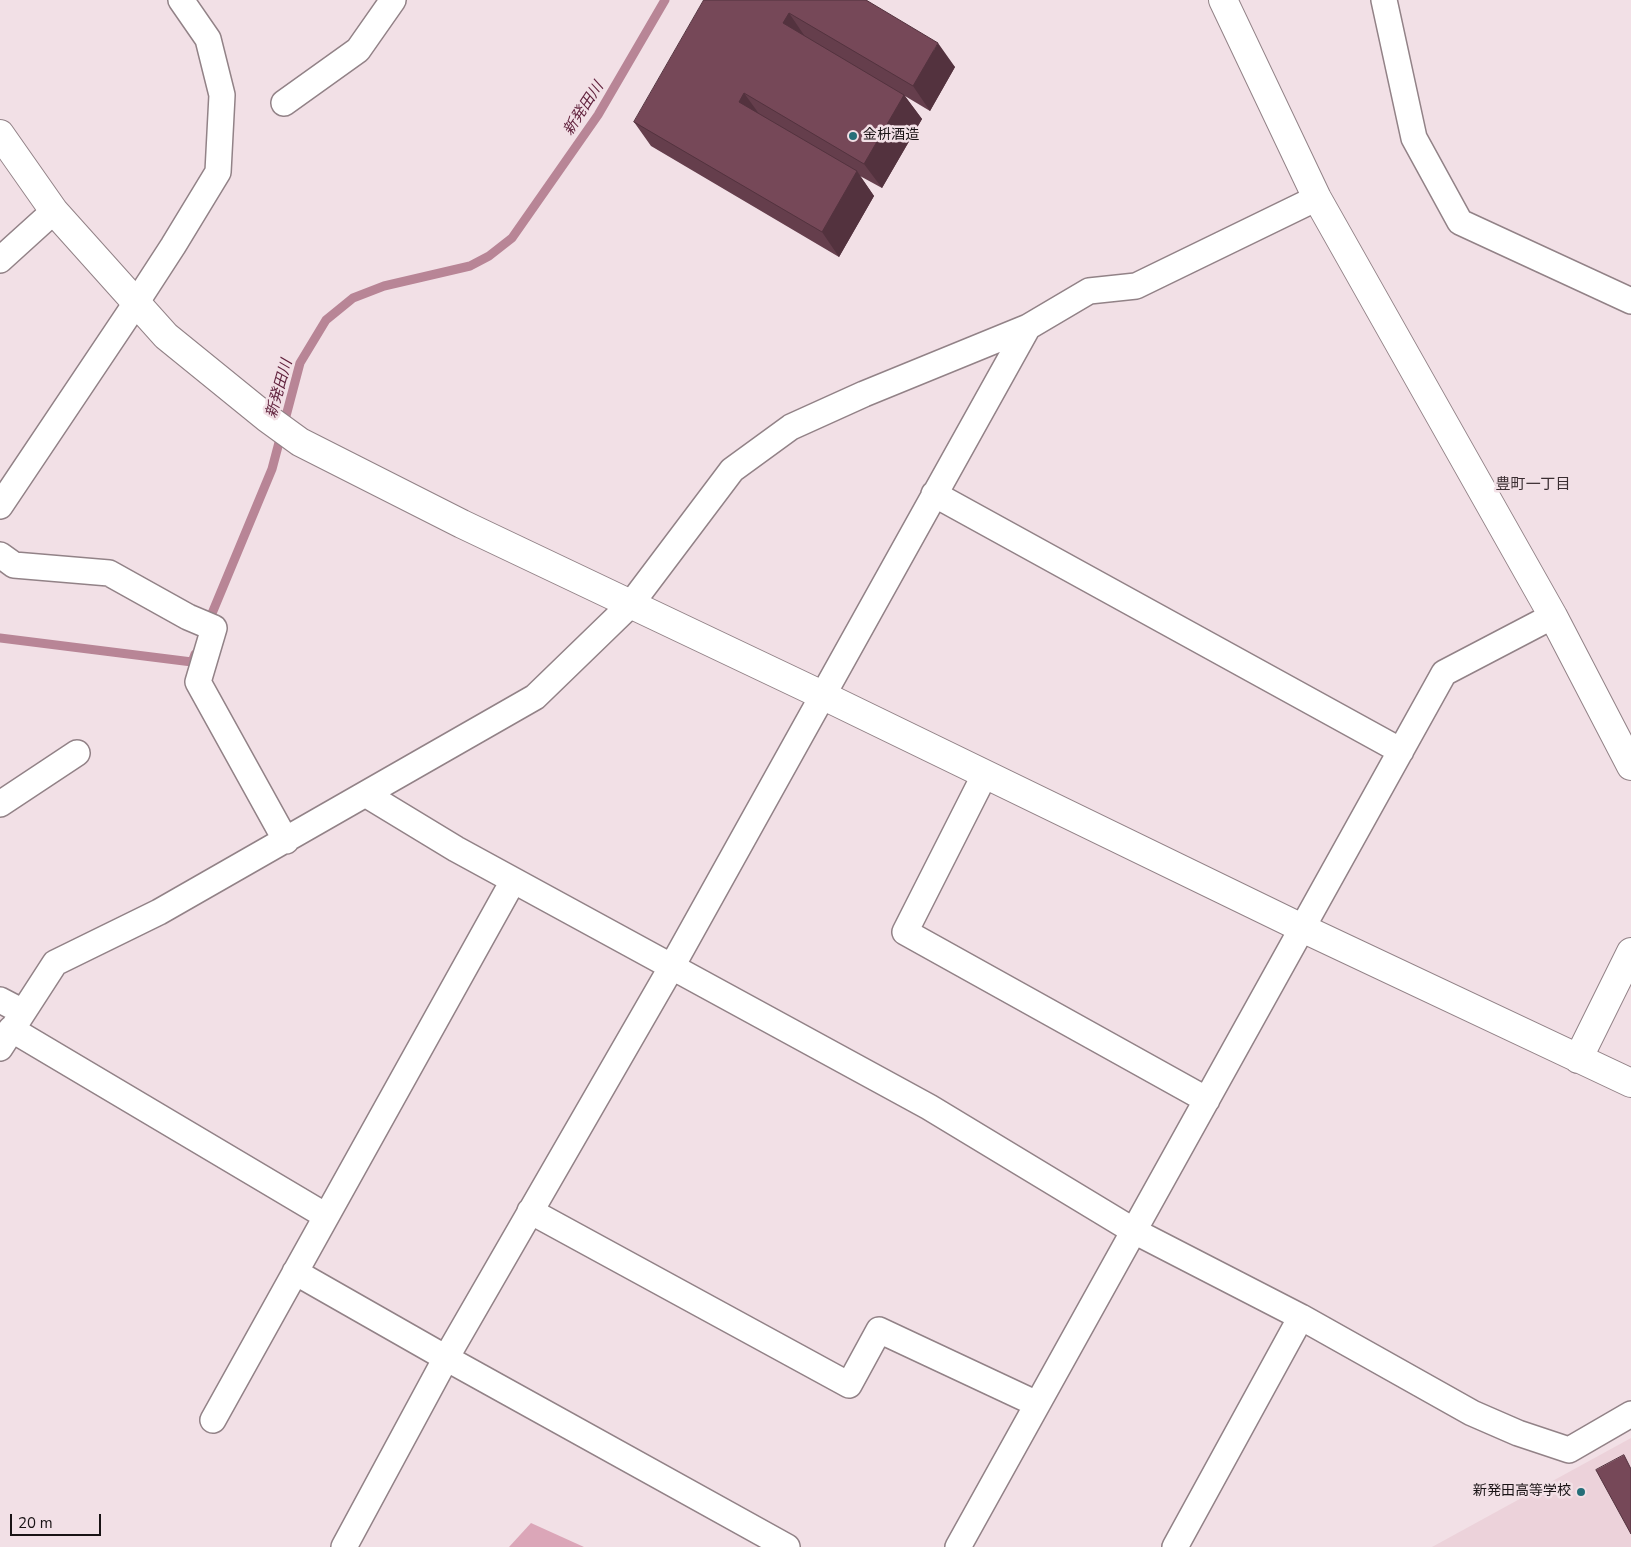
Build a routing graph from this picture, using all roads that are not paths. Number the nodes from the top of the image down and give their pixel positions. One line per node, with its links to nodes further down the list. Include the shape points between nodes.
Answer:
1 (181, 0): 11 (street, via 208,39 222,95 218,172)
2 (393, 0): 5 (street, via 358,50)
3 (1223, 0): 7 (street)
4 (1384, 0): 10 (street, via 1414,138 1460,222)
5 (284, 103)
6 (0, 134): 8 (street)
7 (1317, 198): 12 (street, via 1136,286 1089,291); 17 (street)
8 (54, 211): 9 (street); 11 (street)
9 (0, 260)
10 (1631, 301)
11 (136, 302): 14 (street); 16 (street, via 166,336 300,442)
12 (1028, 327): 13 (street); 16 (street, via 791,427 732,470)
13 (934, 494): 18 (street); 19 (street)
14 (0, 506)
15 (0, 555): 25 (street, via 14,565 109,573 214,628 198,682)
16 (631, 604): 18 (street); 23 (street, via 535,697)
17 (1553, 616): 19 (street, via 1444,673); 21 (street)
18 (822, 695): 22 (street); 29 (street)
19 (1401, 751): 27 (street)
20 (77, 753): 24 (street)
21 (1631, 766)
22 (985, 774): 27 (street); 34 (street, via 904,932)
23 (368, 795): 25 (street); 26 (street)
24 (0, 804)
25 (286, 841): 31 (street, via 159,912 55,963)
26 (513, 881): 29 (street); 36 (street)
27 (1302, 928): 32 (street); 34 (street)
28 (1631, 952): 32 (street)
29 (671, 968): 35 (street); 37 (street, via 929,1107)
30 (0, 1000): 31 (street)
31 (11, 1030): 36 (street)
32 (1578, 1059): 33 (street)
33 (1631, 1083)
34 (1207, 1100): 37 (street)
35 (530, 1211): 40 (street); 41 (street, via 848,1385 879,1330)
36 (326, 1216): 38 (street)
37 (1134, 1231): 39 (street); 41 (street)
38 (295, 1272): 40 (street); 43 (street)
39 (1301, 1317): 42 (street, via 1472,1413 1569,1450); 47 (street)
40 (446, 1358): 44 (street); 45 (street)
41 (1037, 1404): 46 (street)
42 (1631, 1414)
43 (214, 1420)
44 (344, 1547)
45 (787, 1547)
46 (958, 1547)
47 (1175, 1547)

